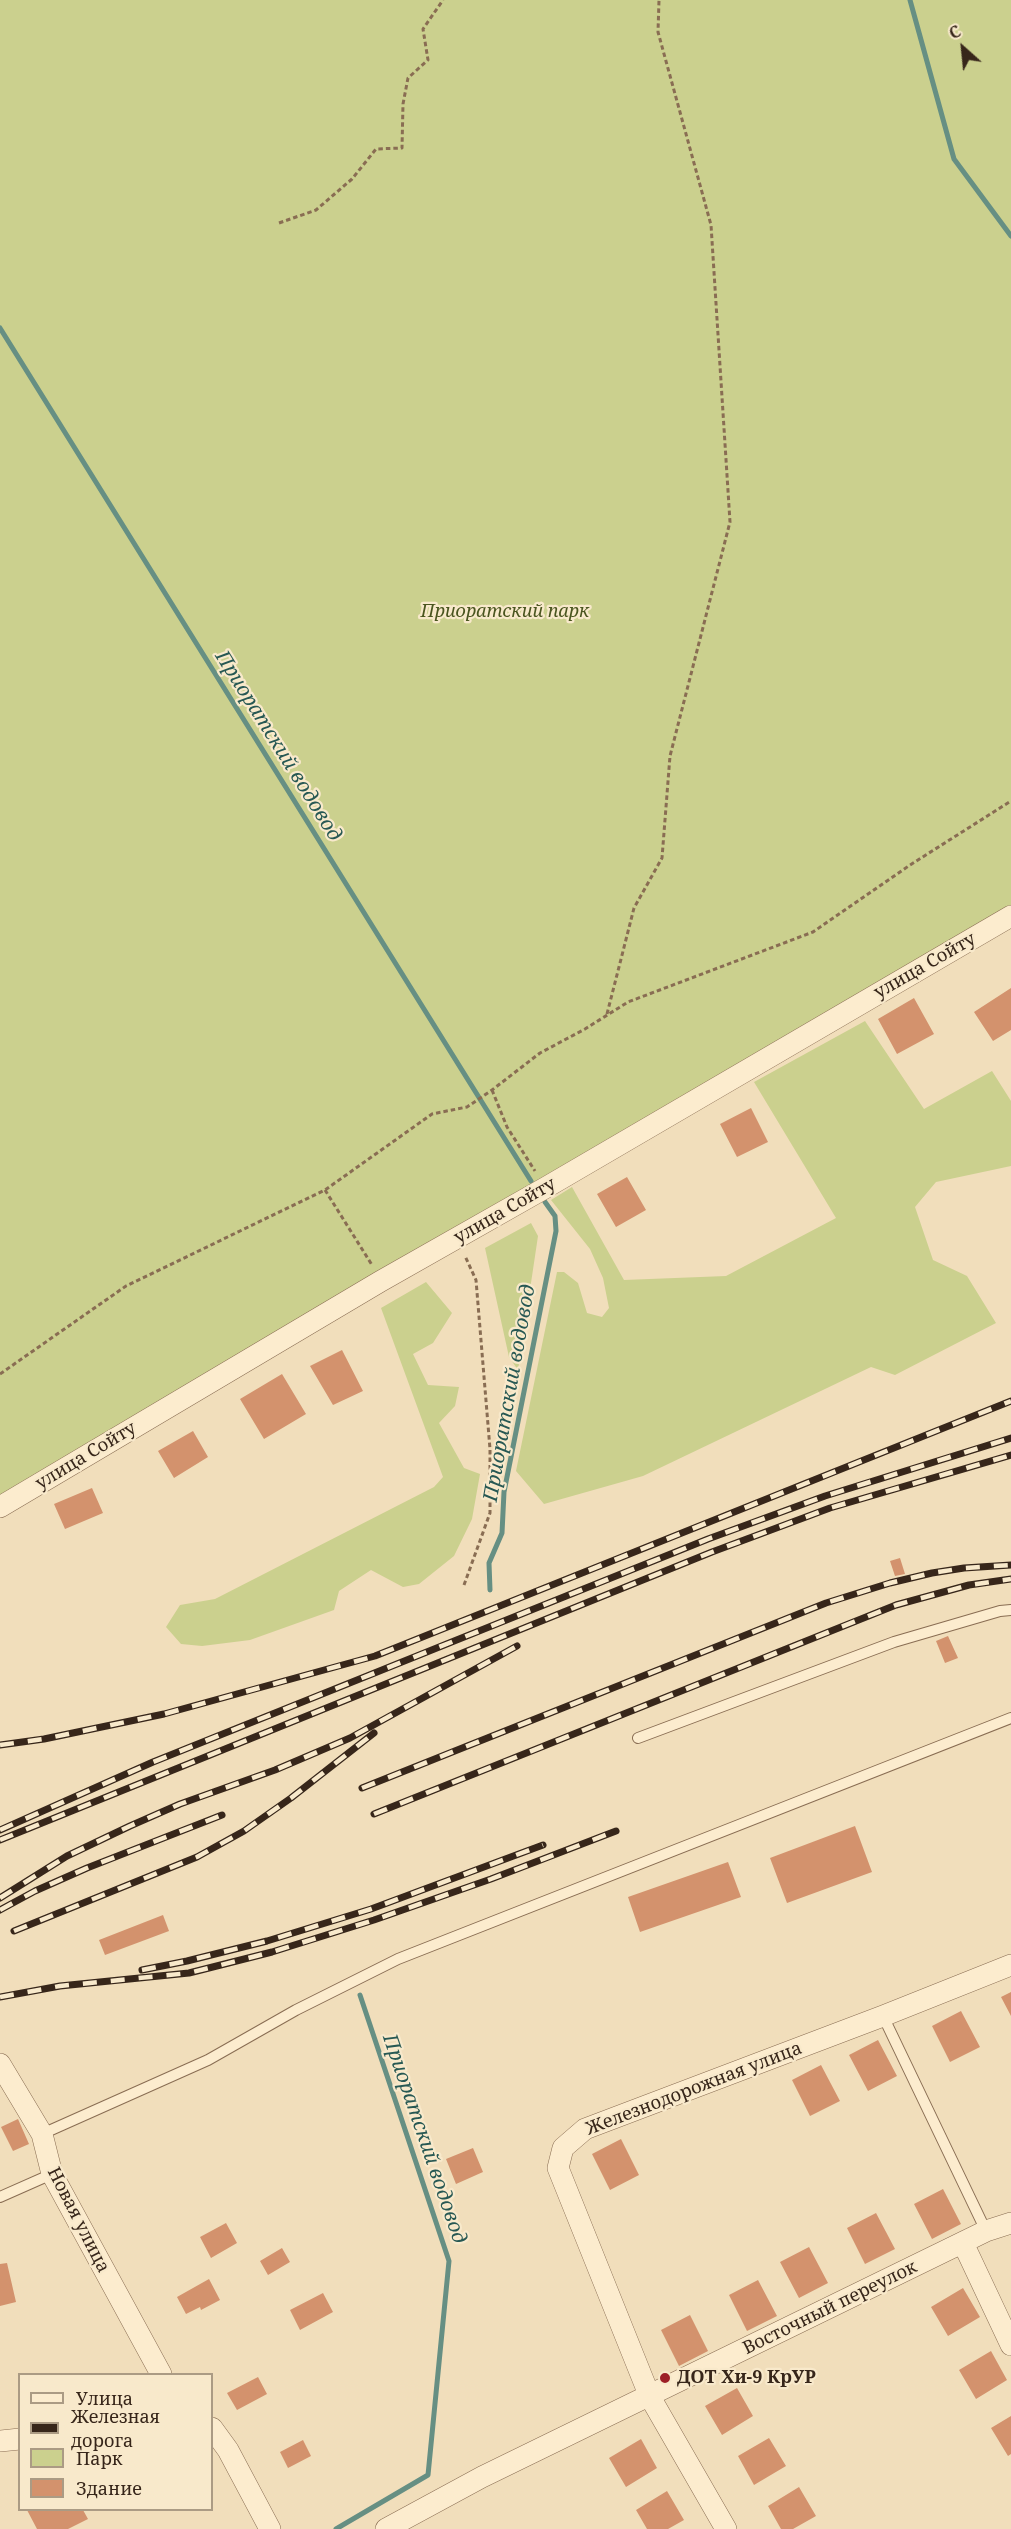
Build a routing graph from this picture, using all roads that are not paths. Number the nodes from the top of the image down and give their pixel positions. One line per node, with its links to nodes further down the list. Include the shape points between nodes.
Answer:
1 (1011, 916): 2 (street, улица Сойту, via 381,1281)
2 (0, 1508)
3 (1011, 1610): 5 (lane, via 894,1642)
4 (1011, 1718): 9 (lane, via 398,1959 208,2060)
5 (638, 1738)
6 (1011, 1965): 7 (street, Железнодорожная улица)
7 (883, 2016): 13 (lane); 17 (street, Железнодорожная улица, via 585,2130 563,2148 558,2168)
8 (0, 2064): 9 (street, Новая улица)
9 (42, 2134): 10 (street, Новая улица)
10 (52, 2174): 11 (lane); 16 (street, Новая улица)
11 (0, 2197)
12 (1011, 2223): 13 (street, Восточный переулок)
13 (986, 2231): 14 (street, Восточный переулок)
14 (963, 2243): 15 (street); 17 (street, Восточный переулок)
15 (1011, 2345)
16 (160, 2373)
17 (650, 2397): 22 (street, Восточный переулок, via 482,2477); 23 (street, Железнодорожная улица)
18 (213, 2429): 21 (street)
19 (18, 2439): 20 (street)
20 (0, 2441)
21 (270, 2529)
22 (386, 2529)
23 (726, 2529)

